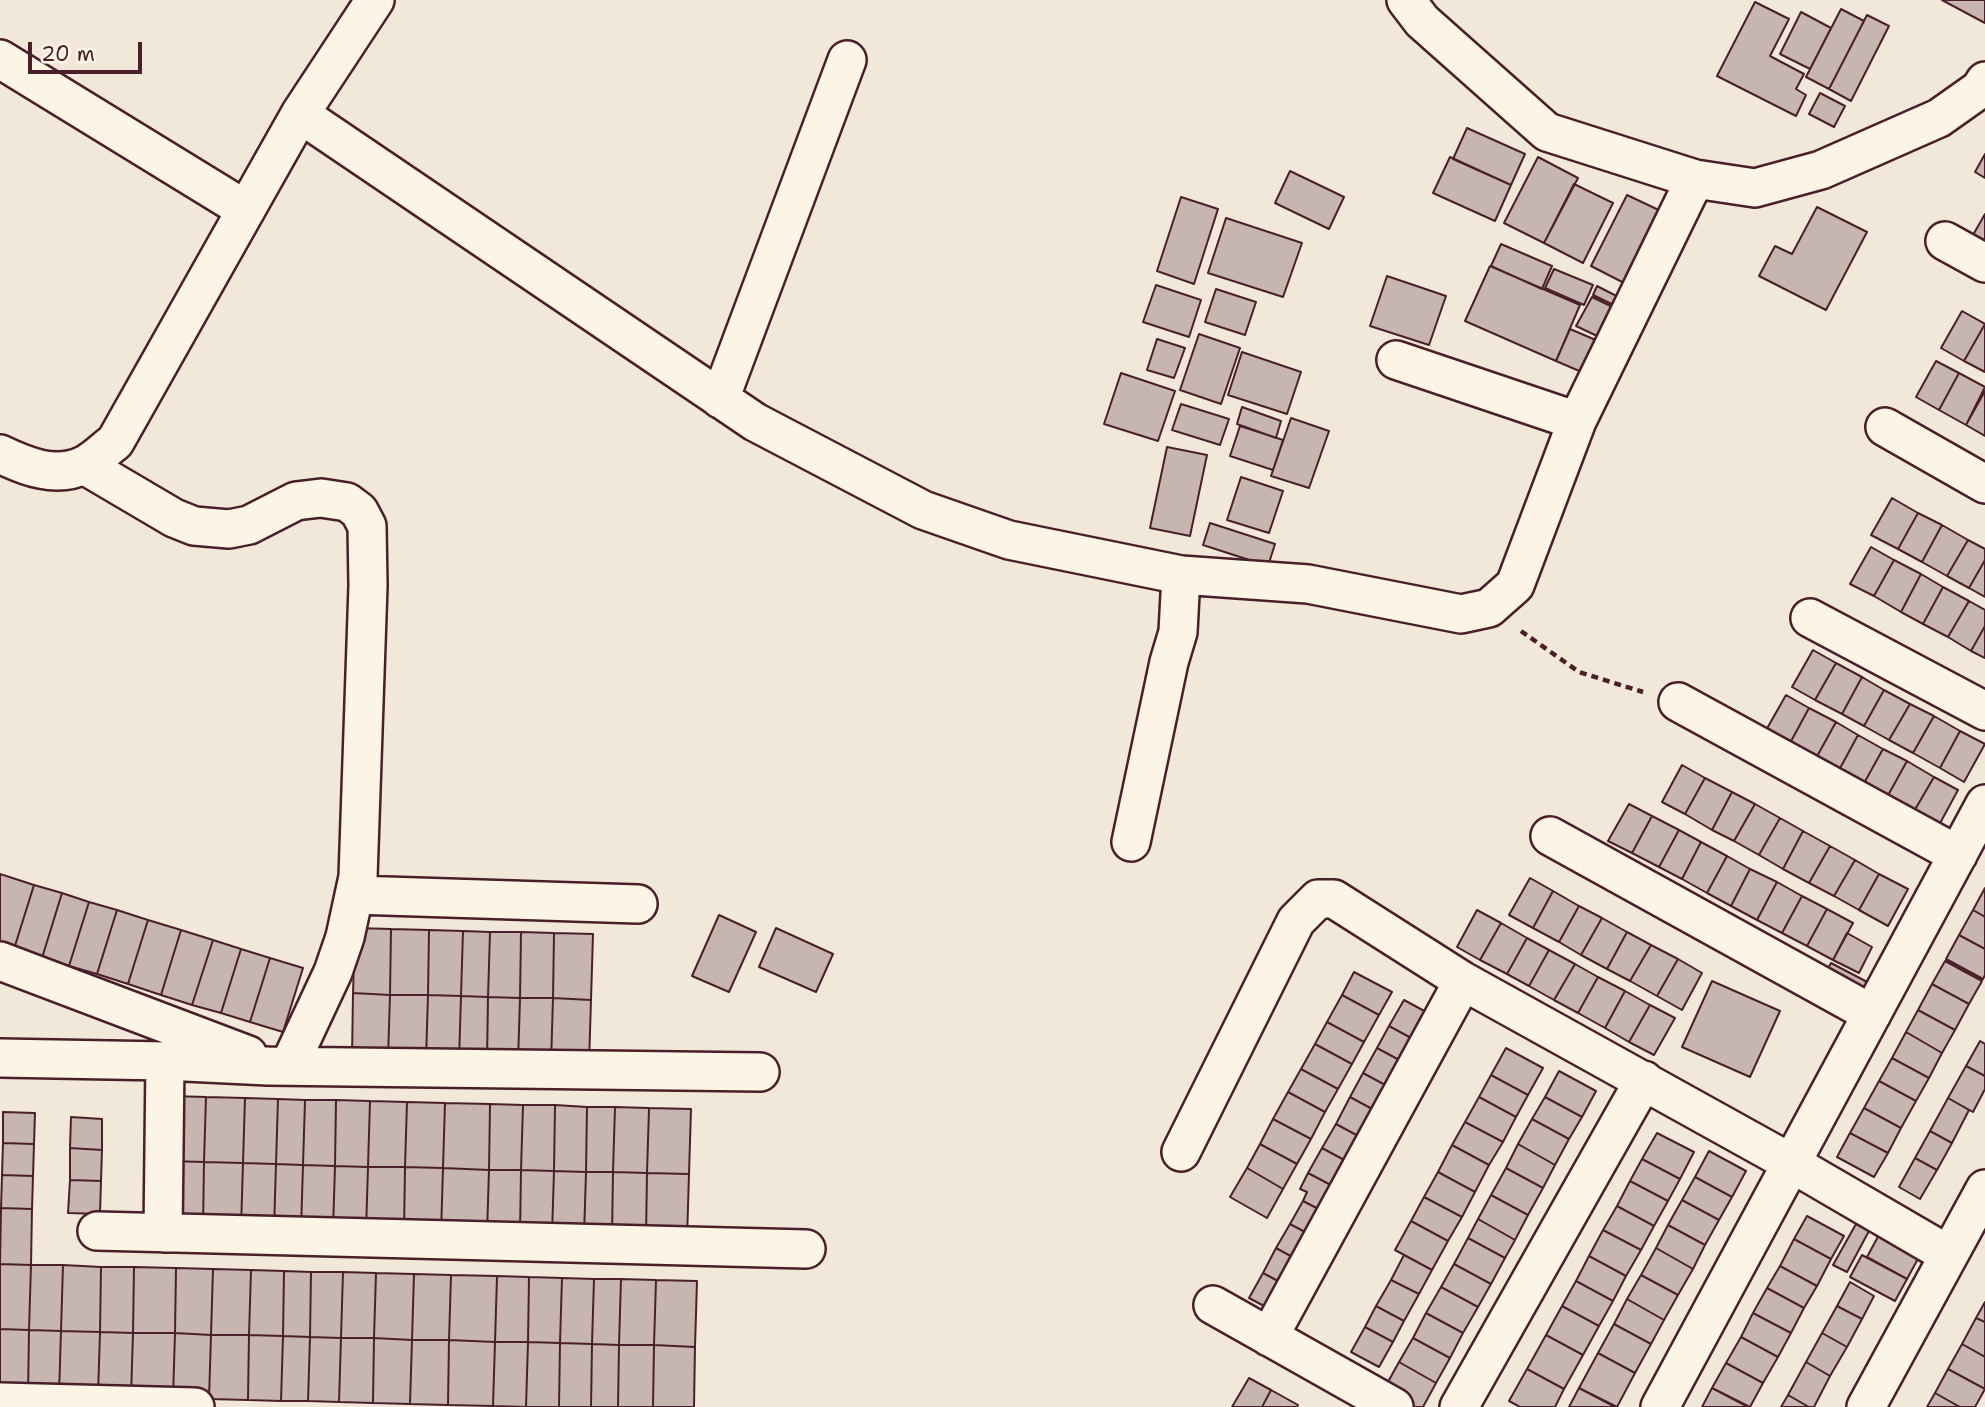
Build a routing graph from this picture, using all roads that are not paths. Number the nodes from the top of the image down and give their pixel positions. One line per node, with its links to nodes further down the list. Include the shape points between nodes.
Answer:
1 (375, 0): 6 (street)
2 (1406, 0): 7 (street, via 1422,21 1547,132)
3 (0, 59): 8 (street)
4 (847, 60): 12 (street)
5 (1985, 81): 7 (street, via 1939,118 1821,170 1755,188)
6 (300, 114): 8 (street); 12 (street)
7 (1695, 179): 13 (street)
8 (246, 210): 16 (street, via 115,442)
9 (1945, 240): 10 (street)
10 (1985, 263)
11 (1396, 360): 13 (street)
12 (720, 399): 18 (street, via 755,422 923,509 1009,540)
13 (1577, 421): 18 (street, via 1515,585 1489,608 1461,614 1308,584)
14 (1885, 427): 17 (street)
15 (0, 454): 16 (street, via 27,467 51,470)
16 (84, 465): 26 (street, via 174,518 211,529 249,525 296,501 347,502 359,511 367,526 368,586)
17 (1985, 484)
18 (1181, 575): 24 (street, via 1178,632)
19 (1810, 618): 21 (street)
20 (1678, 702): 25 (street)
21 (1985, 711)
22 (1985, 804): 25 (street)
23 (1550, 836): 30 (street)
24 (1131, 842)
25 (1958, 855): 30 (street)
26 (354, 895): 27 (street); 33 (street, via 333,972)
27 (638, 904)
28 (0, 961): 33 (street)
29 (1464, 981): 35 (street); 36 (street, via 1334,899 1318,899 1296,921); 44 (street)
30 (1872, 1014): 37 (street)
31 (0, 1058): 32 (street)
32 (165, 1061): 33 (street); 40 (street)
33 (279, 1066): 34 (street)
34 (760, 1072)
35 (1644, 1080): 37 (street); 48 (street)
36 (1181, 1152)
37 (1791, 1163): 42 (street); 49 (street)
38 (1985, 1189): 42 (street)
39 (97, 1231): 40 (street)
40 (163, 1233): 41 (street)
41 (806, 1249)
42 (1949, 1255): 50 (street)
43 (1213, 1305): 44 (street)
44 (1269, 1337): 47 (street)
45 (0, 1402): 46 (street)
46 (195, 1407)
47 (1394, 1407)
48 (1459, 1407)
49 (1660, 1407)
50 (1866, 1407)

